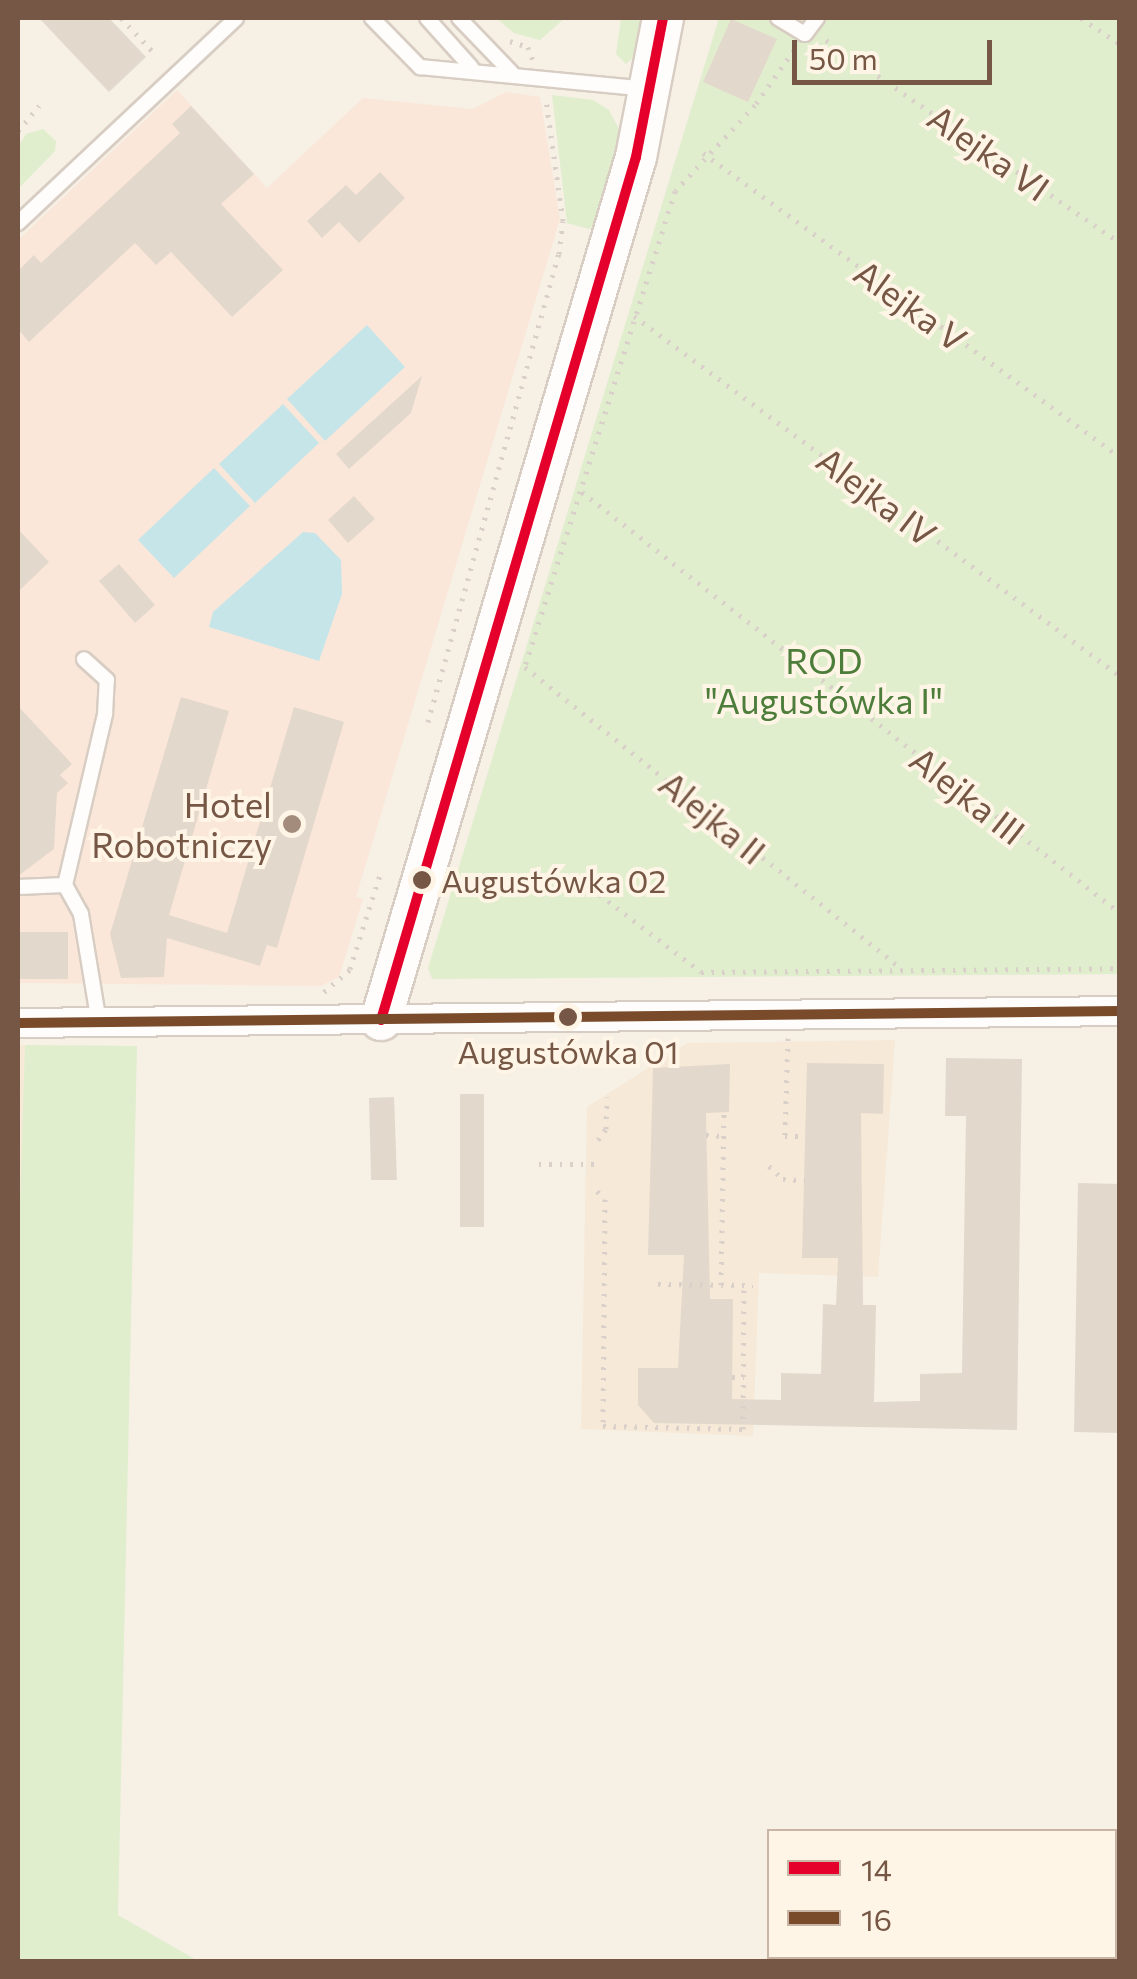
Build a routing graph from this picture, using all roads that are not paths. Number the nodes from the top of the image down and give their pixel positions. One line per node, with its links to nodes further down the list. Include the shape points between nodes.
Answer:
1 (236, 18): 11 (lane)
2 (372, 18): 8 (lane, via 420,68)
3 (427, 18): 8 (lane)
4 (460, 18): 9 (lane)
5 (663, 18): 10 (street)
6 (778, 18): 7 (lane, via 806,34)
7 (817, 18)
8 (471, 68): 9 (lane)
9 (513, 74): 10 (lane)
10 (653, 90): 16 (street)
11 (18, 223)
12 (84, 659): 13 (lane, via 107,680)
13 (65, 884): 14 (lane); 17 (lane, via 81,914)
14 (18, 887)
15 (1120, 1011): 16 (street)
16 (380, 1020): 17 (street)
17 (99, 1022): 18 (street)
18 (18, 1023)

